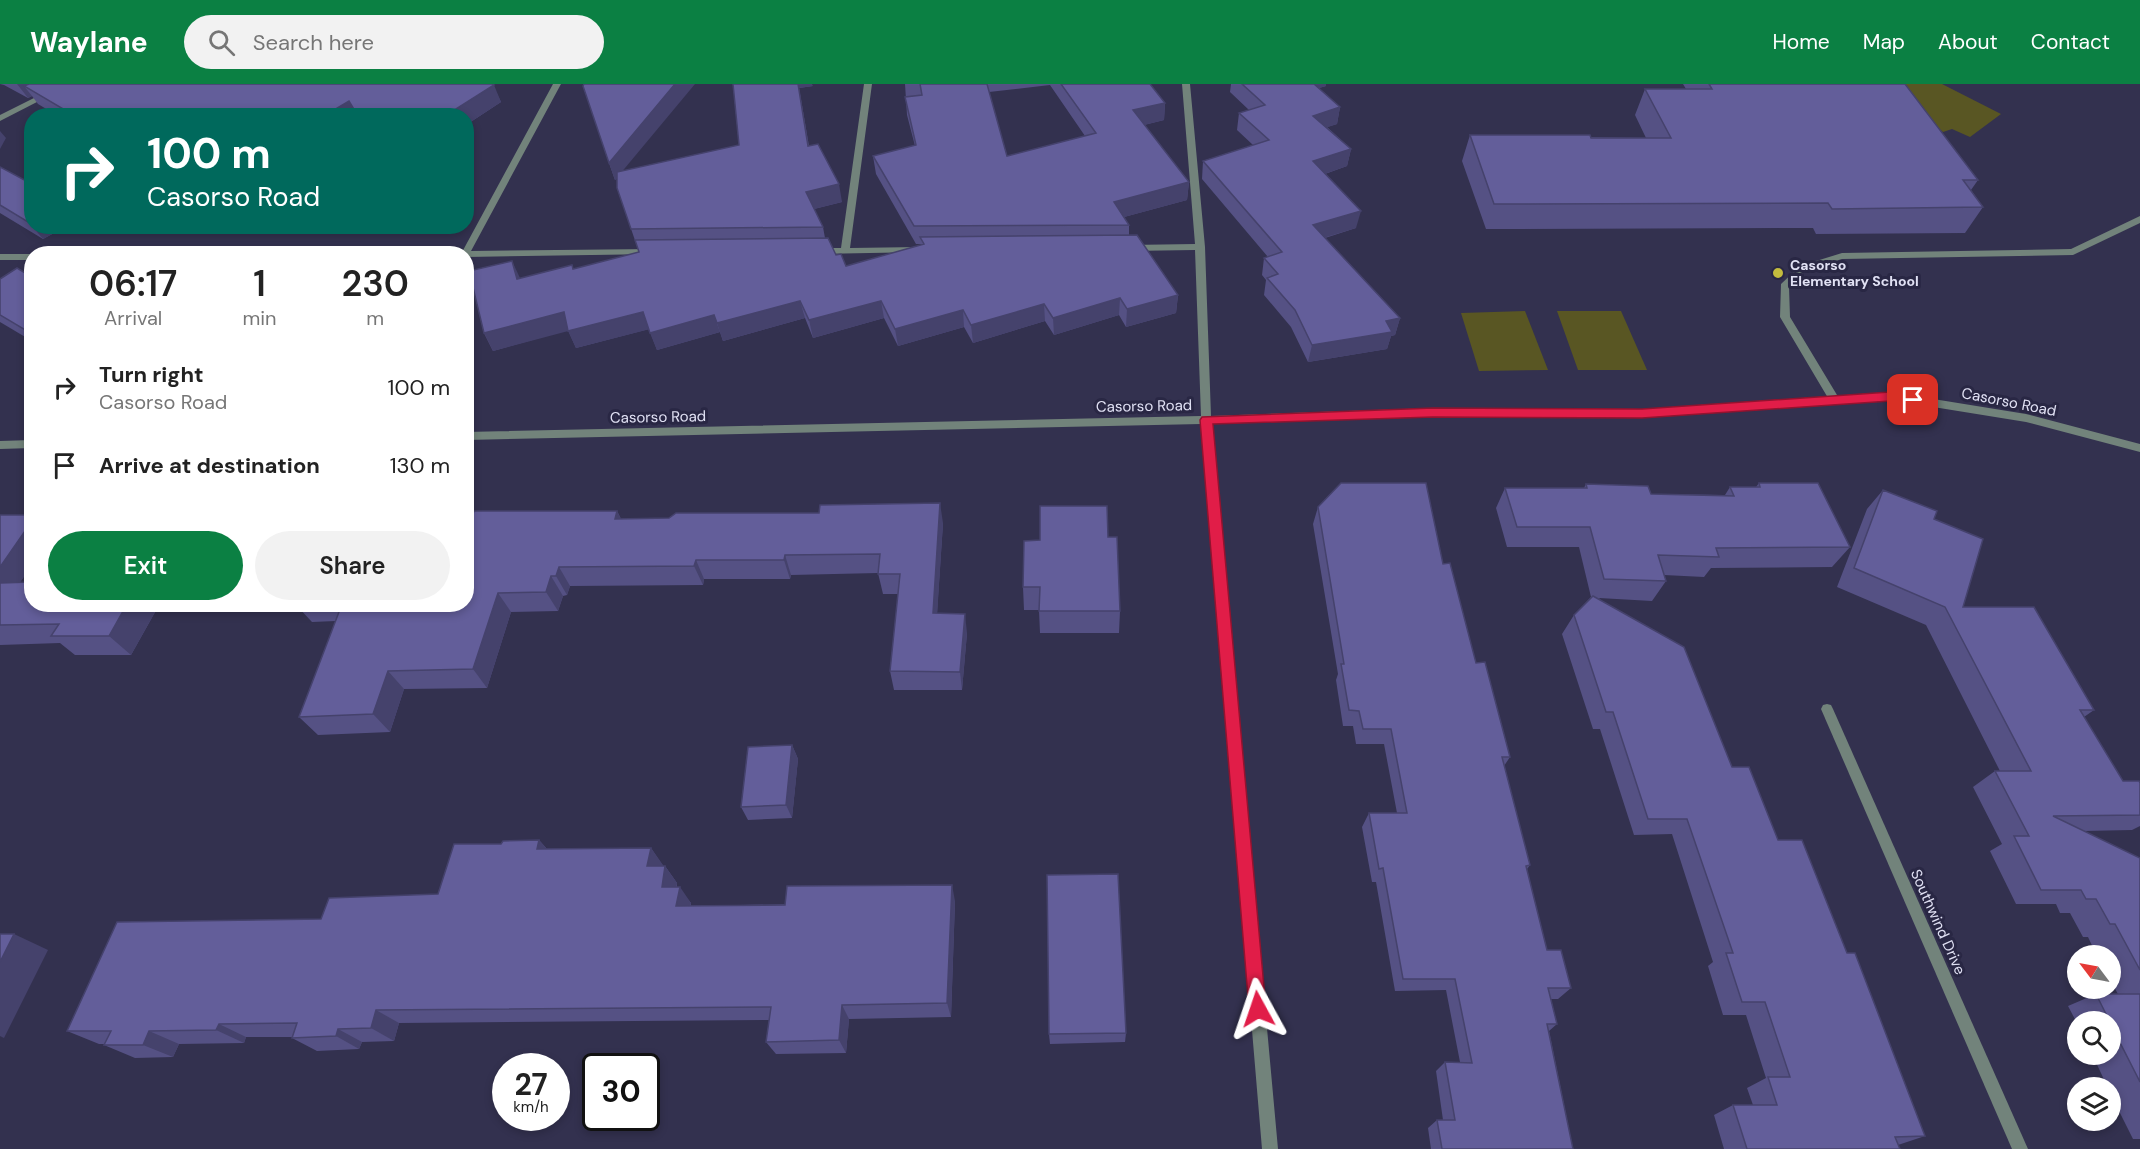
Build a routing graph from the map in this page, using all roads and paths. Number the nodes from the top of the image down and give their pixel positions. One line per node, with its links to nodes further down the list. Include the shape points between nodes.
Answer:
1 (68, 84): 5 (street)
2 (557, 84): 7 (street)
3 (868, 84): 10 (street)
4 (1186, 84): 9 (street)
5 (0, 118)
6 (2140, 219): 17 (street, via 2073,252 1842,256 1803,268 1784,286 1785,317)
7 (470, 246)
8 (1117, 248): 9 (street)
9 (1200, 248): 18 (street)
10 (845, 250): 11 (street); 12 (street)
11 (928, 250)
12 (810, 251)
13 (668, 252): 14 (street)
14 (474, 254)
15 (0, 257): 16 (street)
16 (24, 257)
17 (1834, 400): 18 (street, Casorso Road, via 1642,413 1433,412); 22 (street, Casorso Road, via 1890,396 2026,418)
18 (1206, 420): 19 (street, Casorso Road); 24 (street)
19 (474, 436)
20 (24, 444): 21 (street)
21 (0, 445)
22 (2140, 448)
23 (1827, 709): 25 (street, Southwind Drive)
24 (1270, 1149)
25 (2020, 1149)

